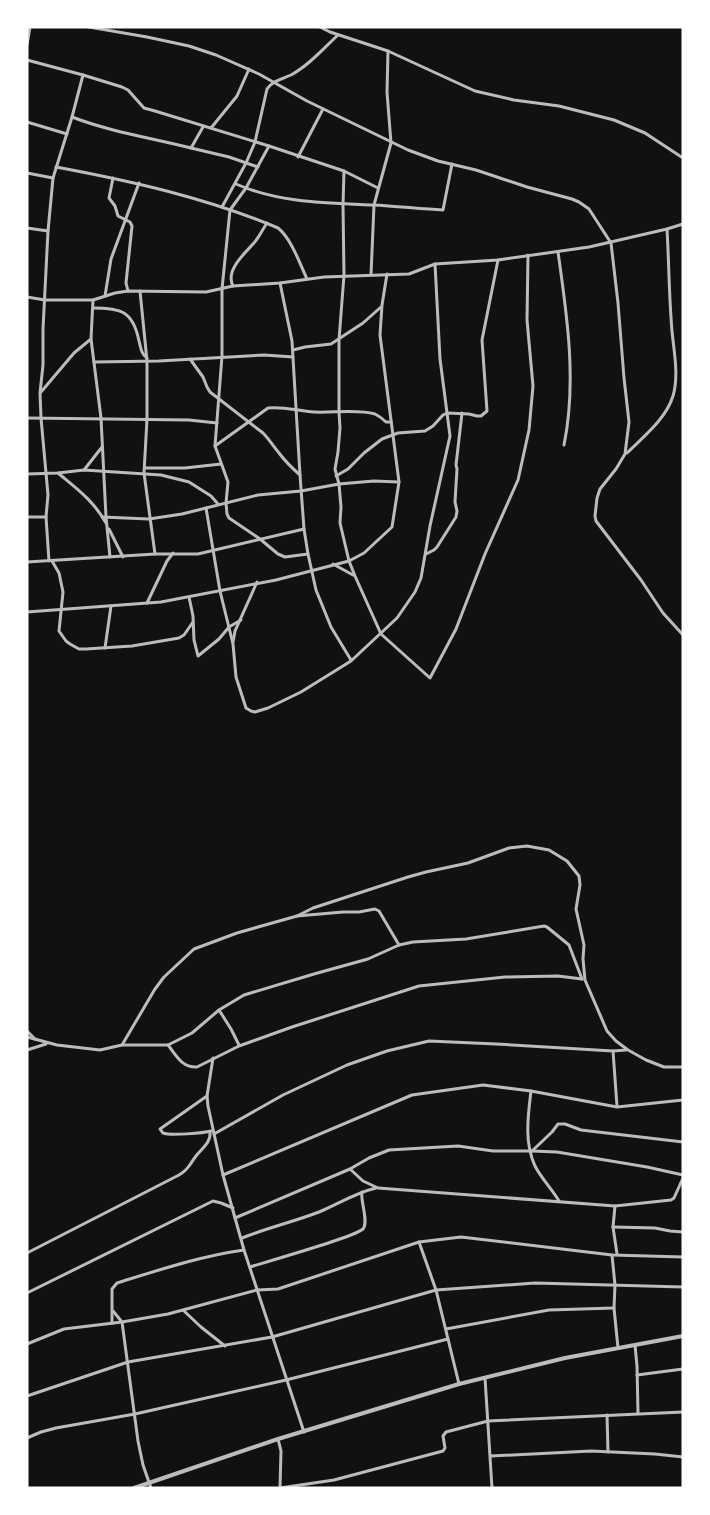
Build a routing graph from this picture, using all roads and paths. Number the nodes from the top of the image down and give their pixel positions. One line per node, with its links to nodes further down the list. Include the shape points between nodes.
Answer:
1 (30, 27): 5 (street)
2 (88, 27): 8 (street, via 189,46)
3 (320, 27): 4 (street)
4 (338, 34): 6 (street); 10 (street, via 303,67)
5 (27, 45)
6 (388, 51): 18 (street); 22 (street, via 475,91 614,120 645,133)
7 (27, 60): 9 (street)
8 (249, 69): 10 (street); 15 (street, via 237,96)
9 (83, 75): 12 (street); 14 (street, via 128,90 147,110)
10 (274, 82): 11 (street); 17 (street, via 267,89)
11 (323, 109): 18 (street); 21 (street)
12 (72, 117): 16 (street); 20 (street, via 108,130)
13 (27, 122): 16 (street)
14 (203, 127): 15 (street); 20 (street)
15 (211, 128): 17 (street)
16 (67, 134): 25 (street)
17 (255, 142): 19 (street); 23 (street)
18 (391, 143): 24 (street); 34 (street)
19 (269, 146): 21 (street); 26 (street)
20 (191, 148): 23 (street)
21 (298, 157): 27 (street)
22 (683, 158)
23 (246, 163): 26 (street); 32 (street)
24 (452, 164): 36 (street, via 443,210); 45 (street, via 579,202 589,209)
25 (56, 167): 29 (street); 30 (street)
26 (258, 167): 33 (street)
27 (344, 171): 34 (street); 35 (street)
28 (27, 173): 29 (street)
29 (53, 178): 44 (street)
30 (113, 178): 31 (street); 39 (street, via 109,198 118,216)
31 (139, 183): 37 (street); 39 (street)
32 (236, 183): 33 (street); 37 (street)
33 (246, 188): 35 (street, via 278,198); 38 (street)
34 (378, 188): 36 (street)
35 (343, 205): 36 (street); 51 (street)
36 (374, 205): 52 (street)
37 (222, 207): 38 (street)
38 (230, 210): 40 (street); 56 (street)
39 (126, 219): 57 (street, via 132,226); 60 (street, via 111,259)
40 (267, 223): 53 (street, via 284,233); 55 (street, via 232,272)
41 (683, 224): 43 (street)
42 (27, 228): 44 (street)
43 (667, 229): 45 (street); 90 (street, via 675,356 673,397 658,421)
44 (48, 231): 61 (street)
45 (611, 243): 46 (street); 90 (street, via 629,422)
46 (558, 252): 47 (street); 87 (street, via 567,320 570,390)
47 (528, 255): 48 (street); 137 (street, via 527,320 533,386 518,480 456,629 430,678)
48 (498, 260): 49 (street); 78 (street, via 482,340 487,411 481,416)
49 (435, 264): 50 (street, via 409,274); 77 (street)
50 (387, 274): 52 (street); 63 (street)
51 (344, 275): 52 (street); 53 (street); 66 (street)
52 (371, 275)
53 (307, 279): 54 (street)
54 (280, 283): 55 (street); 67 (street)
55 (233, 286): 56 (street)
56 (222, 289): 58 (street); 68 (street)
57 (128, 291): 58 (street); 60 (street)
58 (140, 291): 70 (street)
59 (27, 297): 61 (street)
60 (105, 297): 62 (street)
61 (45, 300): 62 (street); 73 (street)
62 (93, 300): 64 (street)
63 (382, 305): 66 (street); 84 (street, via 381,335)
64 (93, 308): 65 (street); 70 (street, via 125,312)
65 (91, 339): 72 (street); 73 (street)
66 (339, 340): 67 (street, via 328,346); 76 (street)
67 (292, 350): 69 (street)
68 (222, 356): 69 (street); 71 (street); 74 (street)
69 (292, 357): 75 (street)
70 (147, 359): 71 (street); 72 (street); 82 (street)
71 (190, 359): 74 (street, via 210,392)
72 (93, 362): 81 (street)
73 (40, 393): 80 (street)
74 (219, 398): 83 (street); 85 (street)
75 (296, 410): 76 (street); 83 (street, via 268,408); 99 (street)
76 (339, 412): 84 (street, via 373,414); 100 (street)
77 (447, 413): 78 (street); 86 (street, via 425,431); 118 (street, via 450,436)
78 (462, 413): 118 (street, via 456,517 437,547)
79 (27, 418): 80 (street)
80 (41, 418): 81 (street); 95 (street)
81 (101, 418): 82 (street); 88 (street)
82 (147, 419): 85 (street); 92 (street)
83 (248, 422): 89 (street); 99 (street, via 271,441)
84 (391, 422): 86 (street)
85 (217, 423): 89 (street)
86 (394, 435): 100 (street, via 382,439); 101 (street)
87 (564, 445)
88 (103, 446): 93 (street); 94 (street)
89 (215, 446): 91 (street)
90 (626, 454): 138 (street, via 600,489 596,521)
91 (221, 464): 92 (street); 104 (street, via 228,482)
92 (144, 468): 97 (street)
93 (84, 470): 94 (street); 96 (street)
94 (104, 472): 97 (street); 109 (street)
95 (46, 473): 96 (street); 98 (street); 108 (street)
96 (57, 473): 109 (street, via 81,491)
97 (144, 473): 105 (street, via 189,482); 110 (street)
98 (27, 474)
99 (300, 475): 103 (street)
100 (336, 476): 102 (street)
101 (399, 482): 102 (street); 122 (street, via 392,527 364,553)
102 (339, 484): 103 (street); 122 (street, via 340,523)
103 (301, 491): 104 (street); 112 (street)
104 (226, 503): 105 (street); 113 (street, via 228,518)
105 (218, 504): 106 (street)
106 (206, 508): 110 (street); 114 (street)
107 (27, 517): 108 (street)
108 (46, 517): 121 (street)
109 (104, 517): 110 (street); 111 (street)
110 (149, 519): 116 (street)
111 (107, 526): 119 (street); 120 (street)
112 (304, 528): 113 (street); 117 (street)
113 (260, 538): 114 (street); 117 (street, via 285,557)
114 (214, 550): 115 (street); 128 (street)
115 (173, 553): 116 (street); 130 (street)
116 (155, 554): 119 (street)
117 (308, 554): 125 (street)
118 (425, 554): 137 (street, via 415,592)
119 (123, 556): 120 (street)
120 (110, 557): 121 (street)
121 (50, 561): 123 (street); 132 (street, via 62,581)
122 (349, 561): 124 (street); 126 (street)
123 (27, 562)
124 (333, 564): 125 (street); 126 (street)
125 (312, 571): 127 (street); 141 (street, via 331,627)
126 (355, 576): 137 (street)
127 (258, 582): 128 (street); 134 (street)
128 (220, 591): 129 (street); 136 (street)
129 (189, 597): 130 (street); 135 (street)
130 (147, 603): 131 (street)
131 (111, 606): 132 (street); 140 (street)
132 (62, 609): 133 (street); 140 (street, via 59,626 66,640 79,649)
133 (27, 612)
134 (241, 620): 136 (street); 139 (street)
135 (194, 622): 136 (street, via 198,656); 140 (street, via 179,638)
136 (229, 627): 139 (street)
137 (381, 634): 141 (street)
138 (683, 635)
139 (233, 644): 141 (street, via 236,677 246,708 251,711 301,692)
140 (105, 648)
141 (351, 661)
142 (297, 916): 143 (street, via 377,909); 144 (street, via 408,877 468,863 509,848 538,847 557,854 579,876 576,909 583,939); 150 (street, via 194,950 164,977)
143 (399, 945): 144 (street, via 544,927 569,945); 145 (street, via 368,959 244,995)
144 (583, 979): 152 (street, via 505,978 419,986); 154 (street, via 607,1031)
145 (219, 1010): 151 (street, via 192,1033); 152 (street)
146 (27, 1031): 148 (street)
147 (27, 1037): 148 (street)
148 (36, 1040): 149 (street)
149 (48, 1043): 150 (street, via 100,1050); 153 (street)
150 (122, 1045): 151 (street)
151 (168, 1045): 156 (street, via 190,1067)
152 (239, 1046): 156 (street)
153 (27, 1050)
154 (628, 1050): 155 (street); 157 (street, via 654,1064)
155 (613, 1051): 161 (street); 162 (street, via 429,1041 347,1065)
156 (213, 1058): 159 (street)
157 (683, 1067)
158 (531, 1091): 161 (street); 164 (street); 166 (street, via 483,1085 412,1095)
159 (207, 1096): 162 (street); 162 (street, via 160,1129 169,1134)
160 (683, 1100): 161 (street)
161 (618, 1107)
162 (212, 1132): 166 (street); 179 (street, via 189,1167 179,1175)
163 (683, 1142): 164 (street, via 560,1124)
164 (531, 1151): 165 (street, via 458,1146 389,1150); 167 (street, via 612,1161); 170 (street, via 540,1175)
165 (350, 1169): 168 (street); 173 (street)
166 (223, 1175): 172 (street)
167 (683, 1177): 171 (street, via 671,1200)
168 (378, 1188): 169 (street); 170 (street)
169 (362, 1192): 176 (street); 182 (street, via 363,1229)
170 (560, 1201): 171 (street)
171 (615, 1206): 174 (street)
172 (233, 1209): 173 (street); 187 (street, via 213,1201)
173 (235, 1218): 176 (street)
174 (613, 1227): 175 (street); 180 (street)
175 (683, 1232)
176 (241, 1239): 178 (street)
177 (420, 1242): 180 (street, via 461,1237); 185 (street, via 278,1289); 186 (street)
178 (244, 1250): 182 (street); 189 (street, via 224,1252 117,1283 112,1289)
179 (27, 1253)
180 (615, 1255): 181 (street); 183 (street)
181 (683, 1257)
182 (250, 1267): 185 (street)
183 (615, 1285): 184 (street); 186 (street, via 535,1283); 188 (street)
184 (683, 1287)
185 (257, 1290): 190 (street); 195 (street)
186 (436, 1290): 193 (street); 195 (street)
187 (27, 1293)
188 (614, 1308): 193 (street, via 549,1310); 200 (street)
189 (113, 1311): 191 (street); 192 (street)
190 (184, 1311): 191 (street); 199 (street)
191 (122, 1322): 192 (street); 201 (street)
192 (112, 1323): 197 (street, via 64,1329)
193 (446, 1329): 196 (street)
194 (683, 1336): 198 (street)
195 (272, 1337): 199 (street); 205 (street)
196 (448, 1339): 205 (street); 206 (street)
197 (27, 1344)
198 (635, 1345): 200 (street); 203 (street)
199 (225, 1346): 201 (street)
200 (618, 1348): 204 (street)
201 (128, 1362): 207 (street); 210 (street)
202 (683, 1369): 203 (street)
203 (637, 1375): 209 (street)
204 (485, 1378): 206 (street); 212 (street)
205 (286, 1380): 210 (street); 213 (street)
206 (459, 1384): 213 (street)
207 (27, 1396)
208 (683, 1412): 209 (street)
209 (638, 1413): 211 (street)
210 (135, 1414): 214 (street, via 56,1428); 219 (street)
211 (608, 1415): 212 (street); 216 (street)
212 (488, 1422): 217 (street); 222 (street, via 446,1432 443,1451 334,1480)
213 (304, 1432): 215 (street)
214 (27, 1438)
215 (278, 1439): 219 (street); 222 (street)
216 (608, 1452): 217 (street); 218 (street)
217 (490, 1456): 223 (street)
218 (683, 1457)
219 (149, 1482): 220 (street); 221 (street)
220 (134, 1488)
221 (151, 1488)
222 (280, 1488)
223 (492, 1488)

